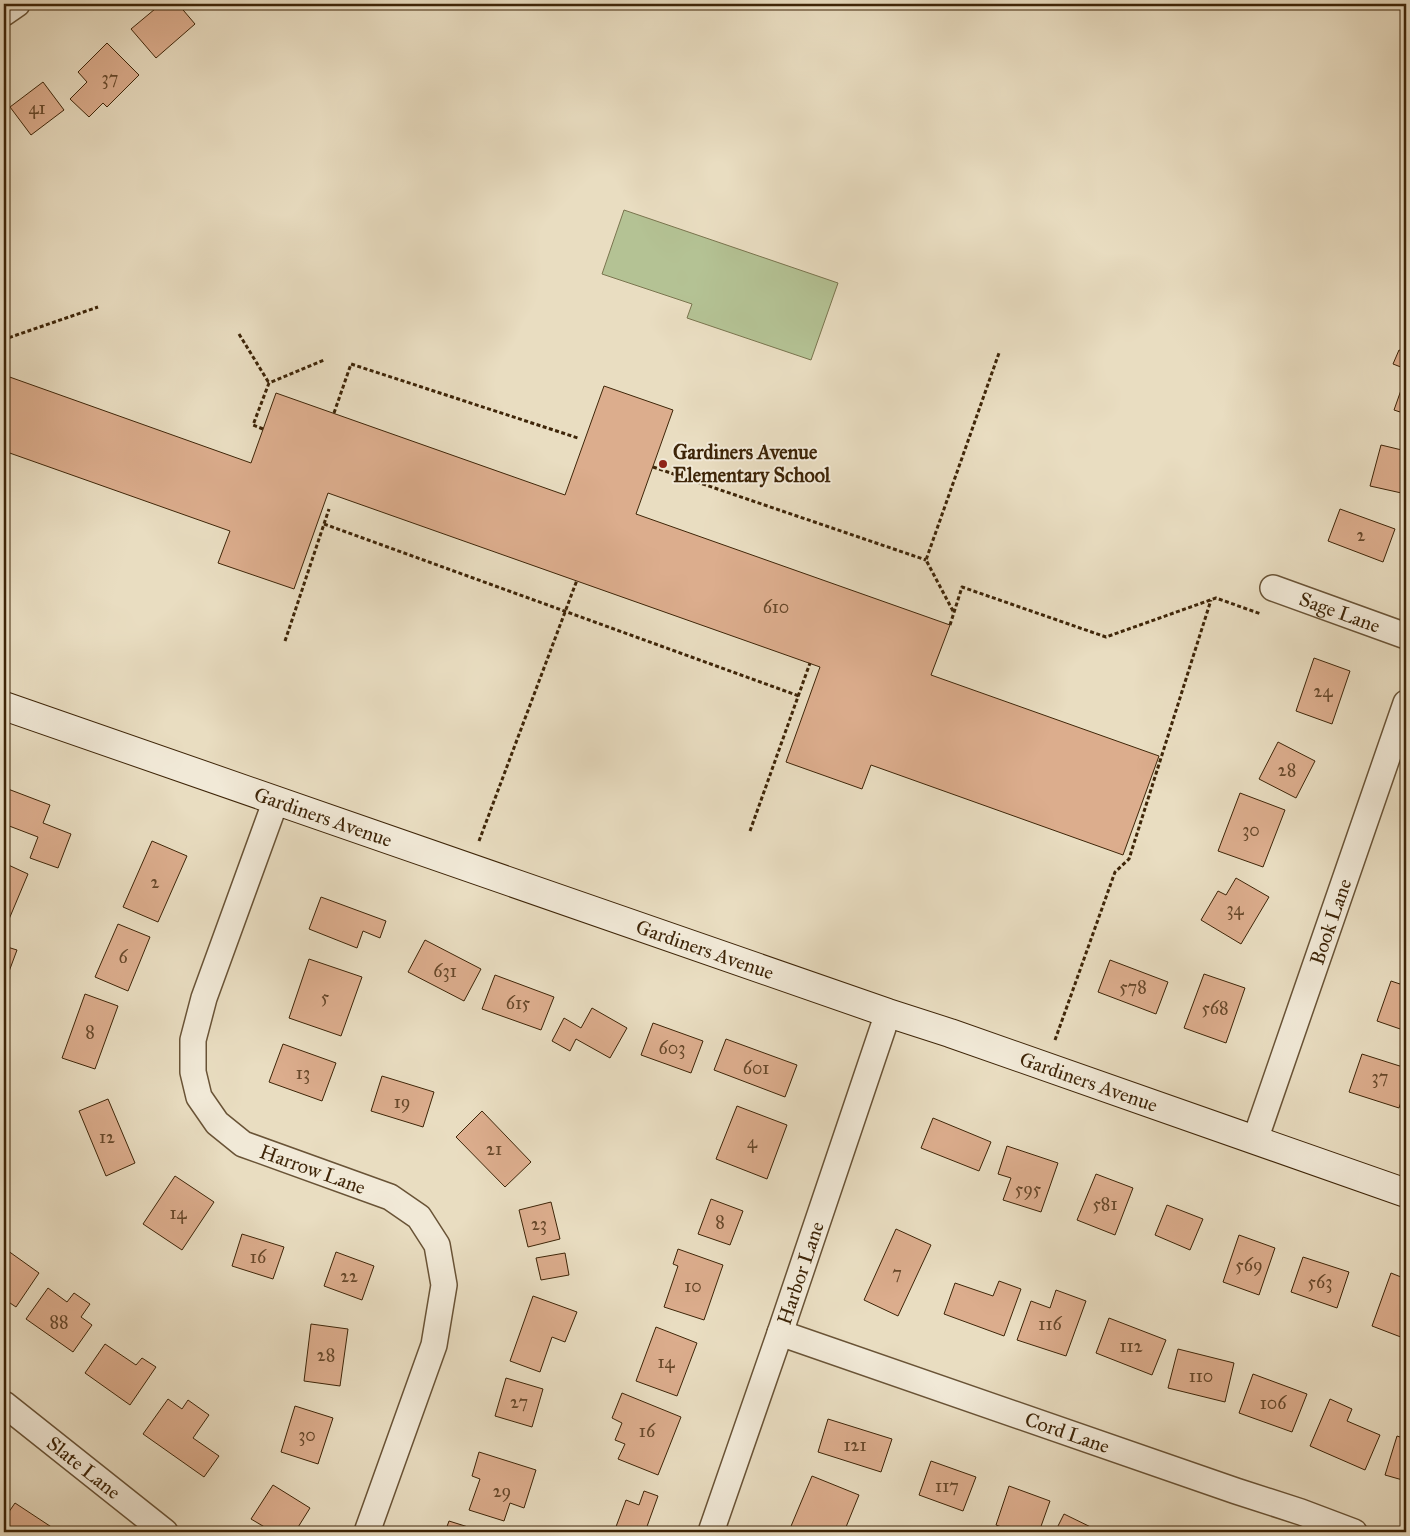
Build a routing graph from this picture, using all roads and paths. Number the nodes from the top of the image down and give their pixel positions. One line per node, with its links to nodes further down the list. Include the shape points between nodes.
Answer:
1 (17, 4): 2 (street)
2 (4, 14)
3 (98, 307): 5 (path)
4 (239, 334): 8 (path)
5 (4, 341)
6 (999, 353): 15 (path)
7 (324, 360): 8 (path)
8 (269, 383): 10 (path, via 253,425)
9 (334, 414): 11 (path, via 351,364)
10 (263, 429)
11 (578, 438)
12 (653, 467): 15 (path)
13 (329, 509): 14 (path)
14 (324, 524): 19 (path); 24 (path)
15 (926, 560): 20 (path)
16 (577, 580): 19 (path)
17 (1273, 588): 23 (street, Sage Lane)
18 (1211, 600): 20 (path, via 1106,637 962,587); 21 (path, via 1216,598); 33 (path, via 1129,859 1115,872)
19 (566, 611): 26 (path); 31 (path)
20 (954, 612): 22 (path)
21 (1266, 616)
22 (950, 624)
23 (1406, 636)
24 (285, 641)
25 (810, 664): 26 (path)
26 (799, 696): 30 (path)
27 (1406, 703): 34 (street, Book Lane)
28 (4, 706): 29 (main road, Gardiners Avenue)
29 (276, 800): 31 (main road, Gardiners Avenue); 39 (street, Harrow Lane, via 204,998 193,1040 193,1072 199,1097 217,1123 243,1144 390,1197 419,1217 437,1245 444,1284 434,1345)
30 (750, 831)
31 (470, 867): 32 (main road, Gardiners Avenue)
32 (888, 1013): 33 (main road, Gardiners Avenue); 36 (street, Harbor Lane)
33 (1046, 1067): 34 (main road, Gardiners Avenue)
34 (1254, 1140): 35 (main road, Gardiners Avenue)
35 (1406, 1193)
36 (780, 1333): 40 (street, Harbor Lane); 41 (street, Cord Lane)
37 (4, 1404): 38 (street, Slate Lane)
38 (165, 1532)
39 (367, 1532)
40 (711, 1532)
41 (1354, 1532)

